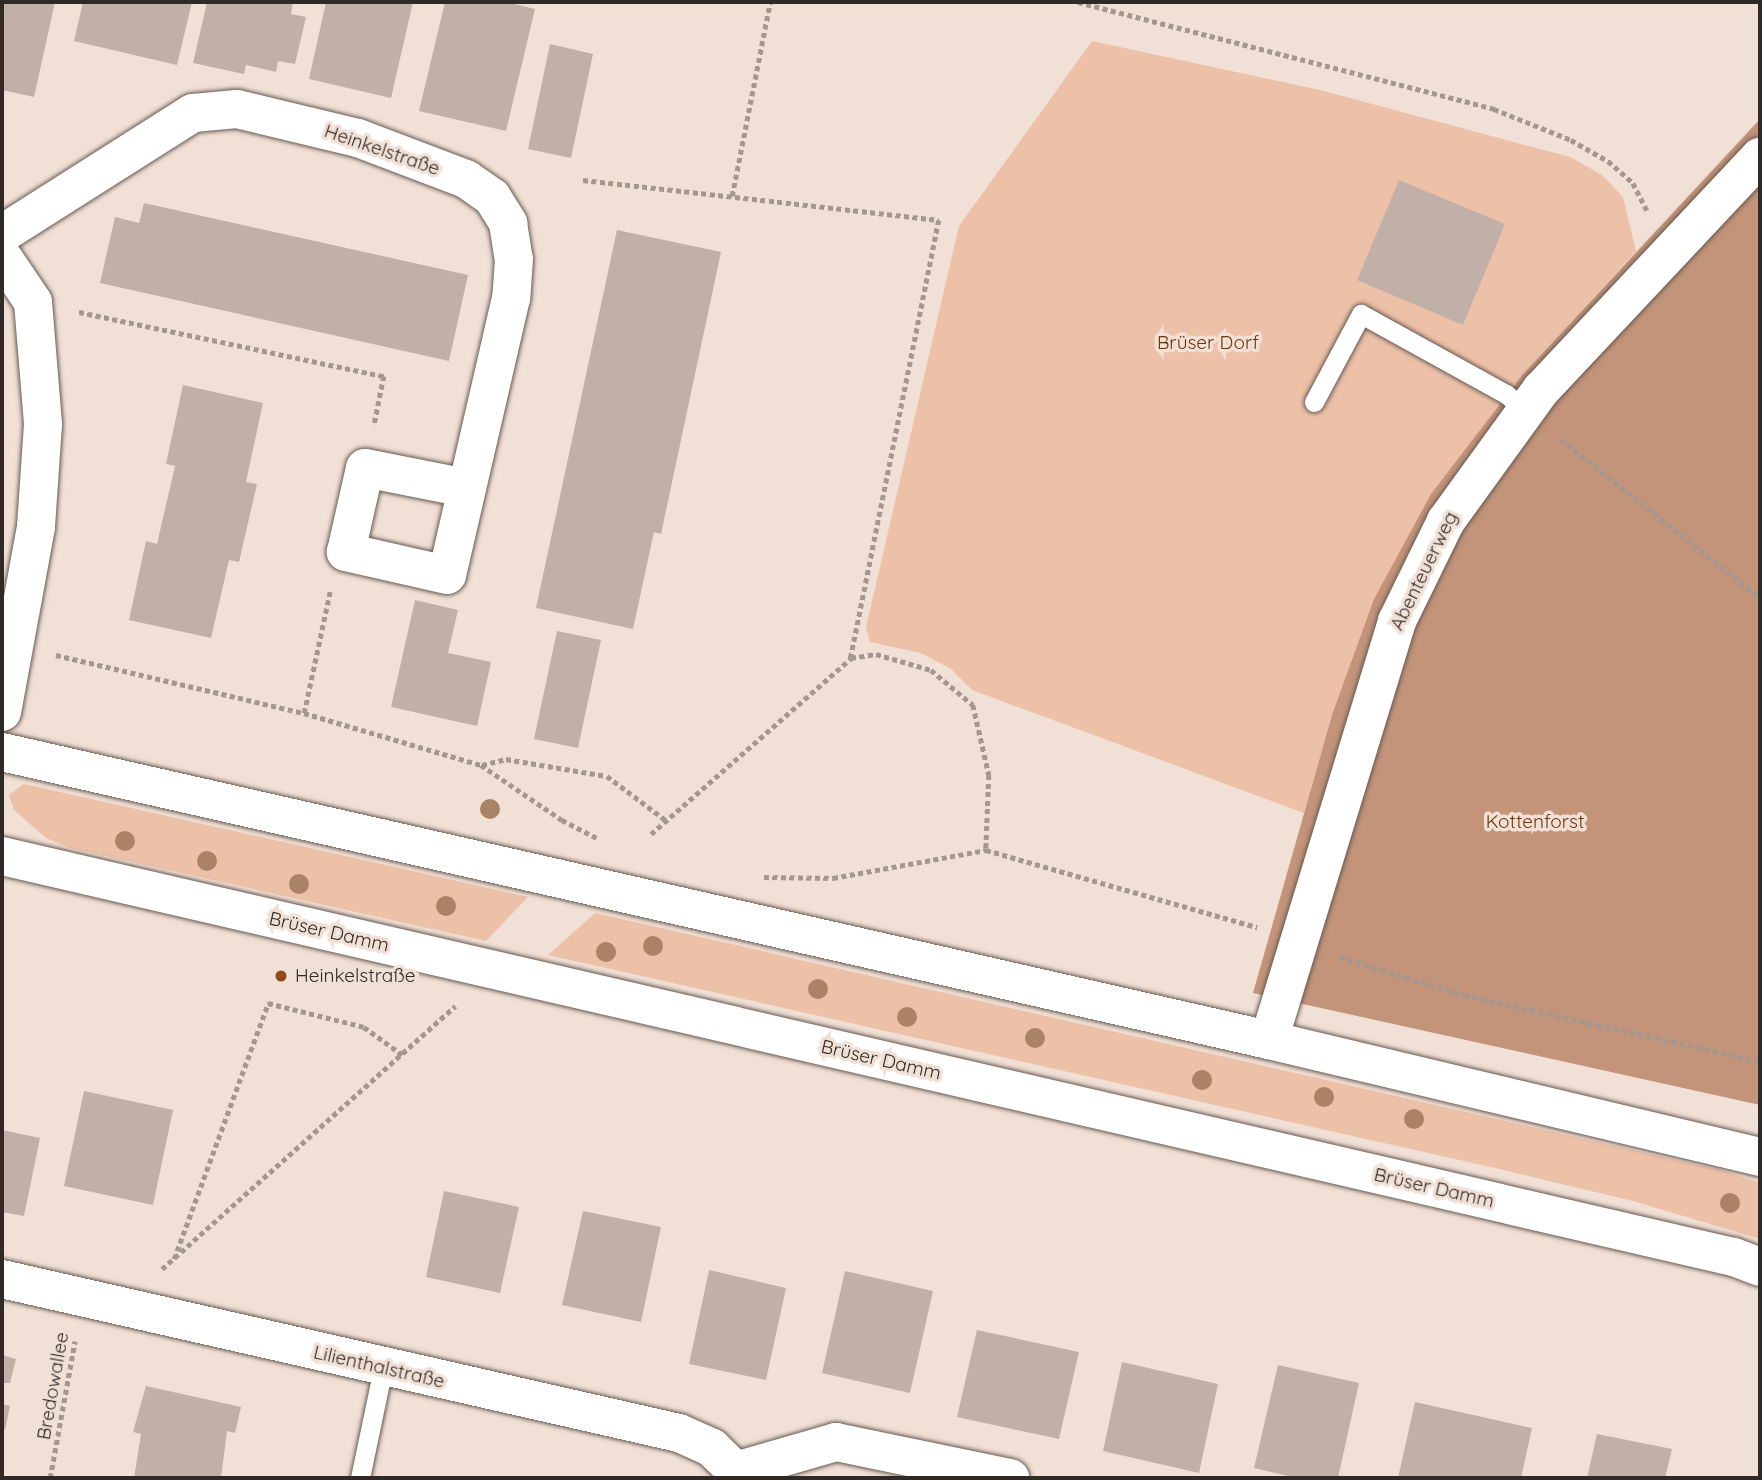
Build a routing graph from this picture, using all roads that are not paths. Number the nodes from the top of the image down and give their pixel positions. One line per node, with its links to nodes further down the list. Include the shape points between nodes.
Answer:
1 (1760, 156): 5 (street, Abenteuerweg)
2 (2, 234): 6 (street, Heinkelstraße, via 193,113 237,109 345,135 466,179 492,197 503,214 514,259 511,298)
3 (2, 257): 7 (street, via 33,302 43,424 36,527)
4 (1314, 402): 5 (lane, via 1362,314 1506,394)
5 (1525, 410): 10 (street, Abenteuerweg, via 1446,521 1397,621)
6 (466, 488): 6 (street, Heinkelstraße, via 365,468 346,552 447,575)
7 (2, 712)
8 (2, 752): 10 (street)
9 (2, 856): 12 (street, Brüser Damm, via 1734,1257)
10 (1269, 1040): 11 (street)
11 (1760, 1157)
12 (1760, 1267)
13 (2, 1279): 14 (street, Lilienthalstraße)
14 (383, 1368): 15 (street, Lilienthalstraße, via 678,1433 712,1448); 16 (lane)
15 (741, 1474): 17 (street, via 836,1442)
16 (360, 1478)
17 (1010, 1478)

